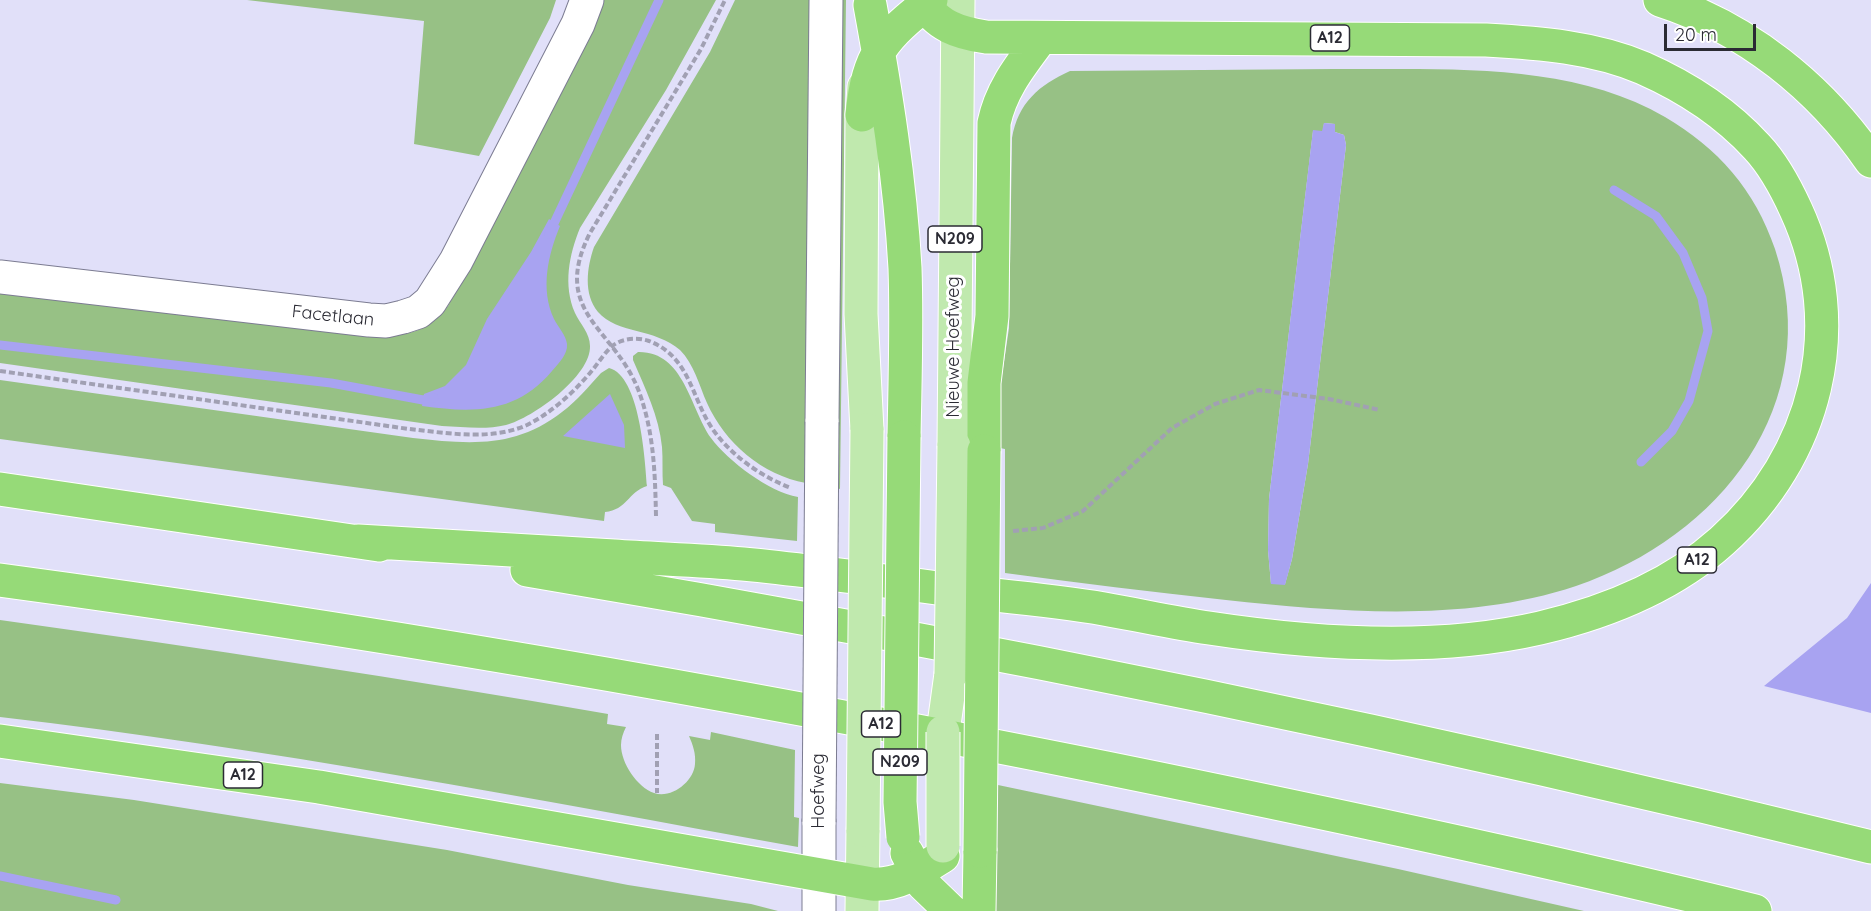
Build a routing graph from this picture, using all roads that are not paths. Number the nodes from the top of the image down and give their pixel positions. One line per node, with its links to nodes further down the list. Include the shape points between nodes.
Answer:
1 (587, 0): 11 (street, Facetlaan, via 456,261 430,302 418,312 386,321 369,320)
2 (826, 0): 19 (street, Hoefweg, bridge)
3 (1660, 0): 10 (highway, via 1717,23 1778,62 1834,114)
4 (926, 2): 6 (highway, N209, via 938,20); 8 (highway, N209, via 894,31)
5 (870, 3): 8 (highway, N209); 9 (main road, N209)
6 (958, 16): 7 (highway, A12, via 986,37); 12 (main road, Nieuwe Hoefweg / N209)
7 (1041, 38): 12 (highway, N209, via 1007,85 994,123 992,316 984,383); 14 (highway, A12, via 1509,41 1610,57 1686,90 1730,122 1768,160 1793,203 1812,251 1821,306 1821,350 1808,415 1777,477 1719,543 1650,589 1599,611 1547,626 1438,642 1339,641 1239,632 1083,606 743,564)
8 (879, 52): 9 (highway, N209, via 865,84); 18 (highway, N209, bridge, via 890,113 905,267 900,802 903,837)
9 (862, 115): 20 (main road, N209, bridge, via 861,314 867,430)
10 (1871, 161)
11 (0, 277)
12 (969, 449): 18 (main road, Nieuwe Hoefweg / N209, bridge); 23 (highway, N209, bridge)
13 (0, 489): 14 (highway, A12)
14 (358, 541): 17 (highway, A12, via 1027,659 1517,764)
15 (0, 580): 24 (highway, A12, via 416,642 929,732 1356,820)
16 (0, 741): 19 (highway, A12, via 320,787)
17 (1871, 847)
18 (934, 858): 20 (highway, via 895,882 879,884); 21 (highway, N209, via 927,889)
19 (819, 875): 20 (highway); 22 (street, Hoefweg)
20 (862, 897)
21 (945, 908)
22 (819, 911)
23 (979, 911)
24 (1755, 911)

